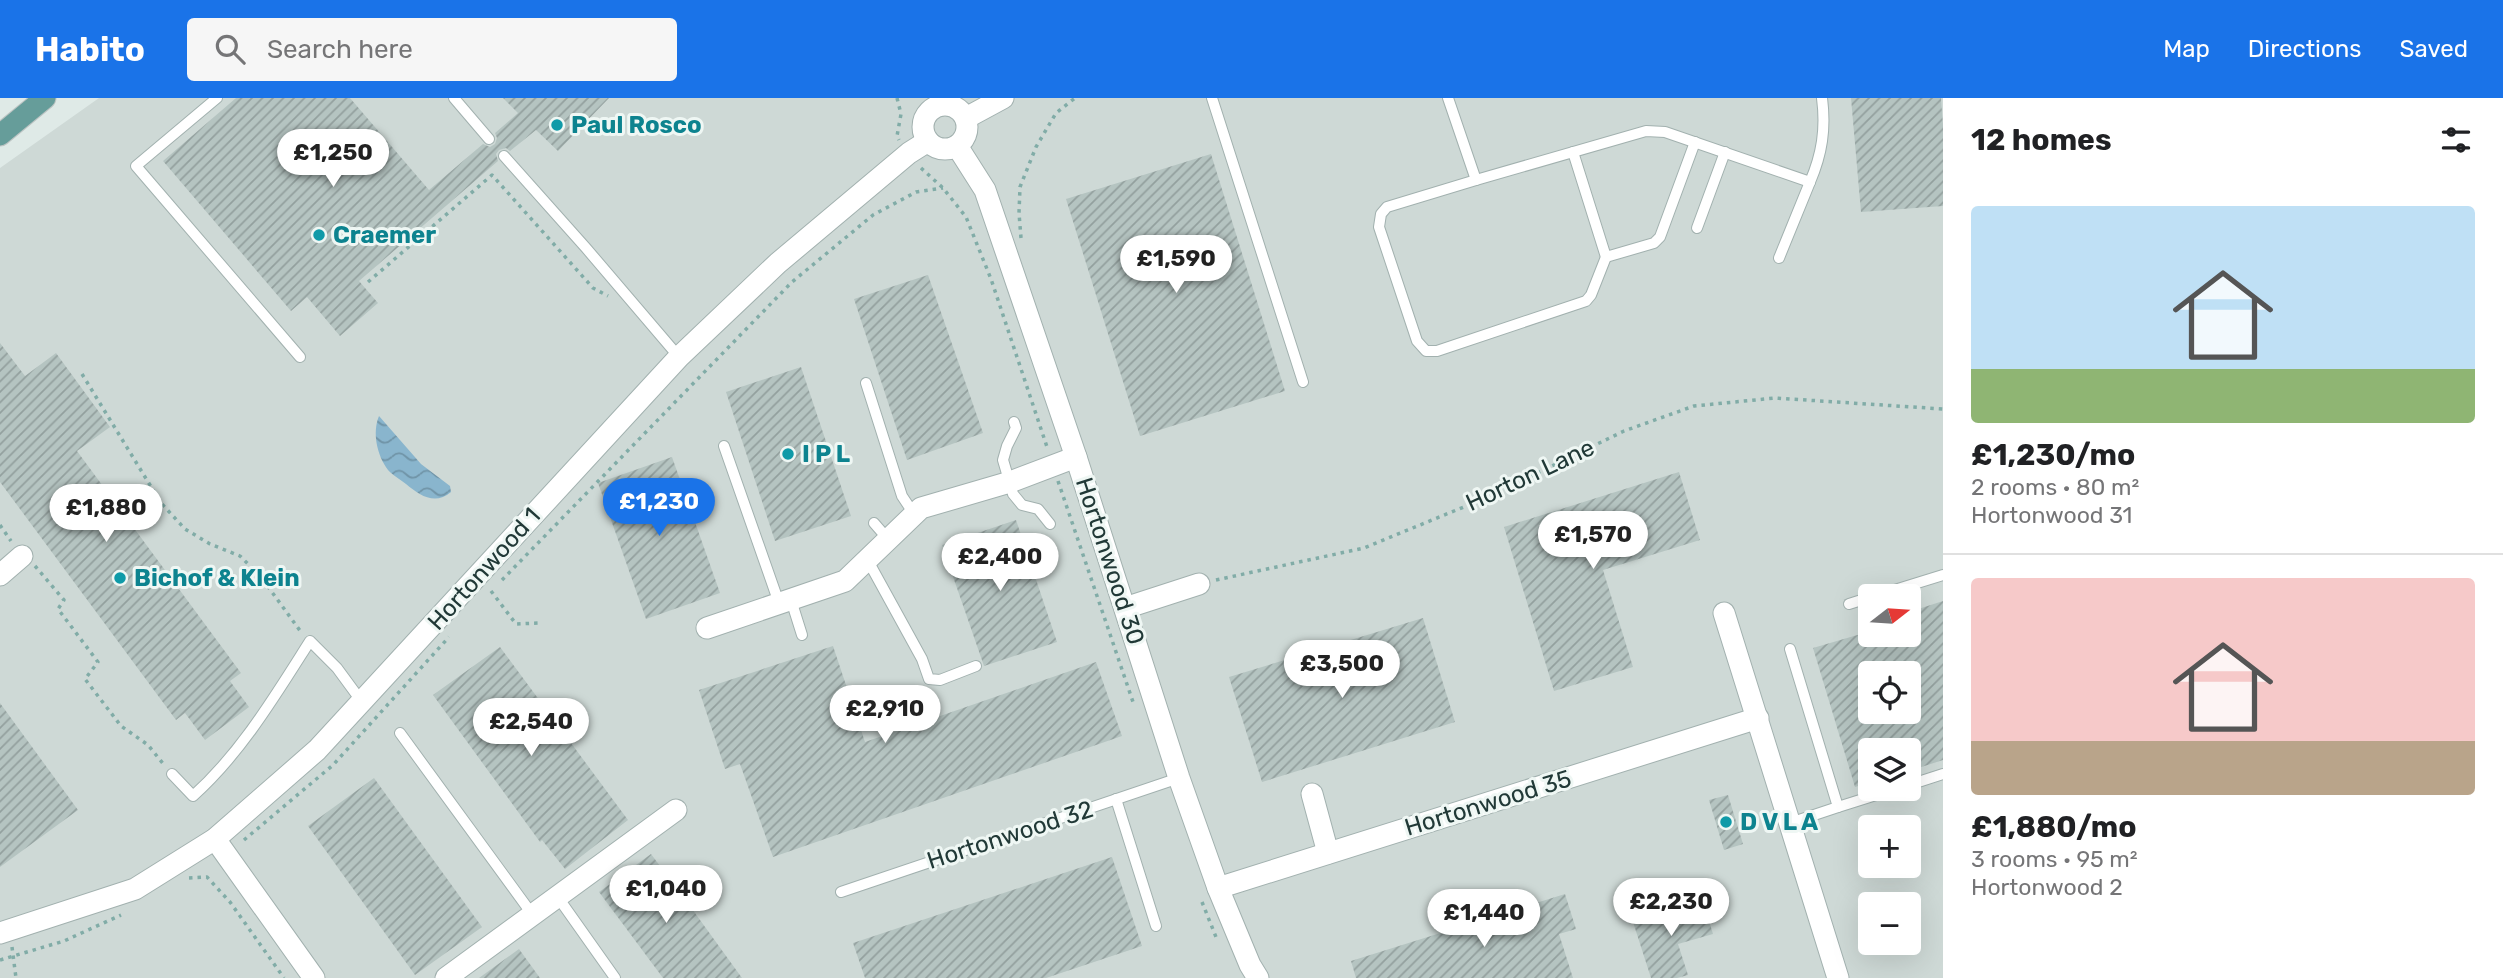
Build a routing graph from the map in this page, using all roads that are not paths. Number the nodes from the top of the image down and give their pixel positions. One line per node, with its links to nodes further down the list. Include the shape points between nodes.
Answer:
1 (45, 98): 10 (main road)
2 (217, 98): 23 (lane, via 136,166)
3 (454, 98): 11 (lane)
4 (1003, 98): 9 (street)
5 (1212, 98): 25 (lane)
6 (1448, 98): 18 (lane)
7 (1822, 98): 19 (lane, via 1825,124)
8 (930, 103): 9 (street, via 948,105); 12 (street, via 923,127)
9 (965, 118): 14 (street, via 966,137)
10 (0, 135)
11 (489, 139)
12 (928, 141): 14 (street, via 945,150); 24 (street, Hortonwood 1, via 778,263)
13 (1695, 142): 15 (lane, via 1646,131); 16 (lane); 21 (lane, via 1660,237 1654,243)
14 (957, 146): 29 (street, Hortonwood 30, via 985,190)
15 (1573, 152): 18 (lane); 21 (lane)
16 (1725, 152): 19 (lane); 20 (lane)
17 (504, 156): 24 (lane)
18 (1476, 180): 21 (lane, via 1387,207 1381,214 1379,227 1417,341 1426,351 1586,301)
19 (1810, 182): 22 (lane)
20 (1697, 228)
21 (1606, 257)
22 (1779, 258)
23 (300, 357)
24 (679, 357): 48 (street, Hortonwood 1)
25 (1303, 382)
26 (866, 383): 31 (lane, via 902,496)
27 (1014, 422): 30 (lane, via 1016,428 1003,460)
28 (724, 446): 40 (lane)
29 (1076, 457): 30 (street); 42 (street, Hortonwood 30)
30 (1010, 482): 31 (street); 32 (lane, via 1023,505 1038,509)
31 (914, 514): 34 (street, via 880,531)
32 (1050, 524)
33 (22, 556): 35 (street)
34 (867, 559): 40 (street, via 845,581); 47 (lane, via 929,679 940,680)
35 (0, 575)
36 (1943, 575): 38 (lane)
37 (1199, 584): 42 (street)
38 (1914, 584)
39 (1858, 601): 41 (lane)
40 (785, 602): 44 (street); 45 (lane)
41 (1849, 604)
42 (1125, 608): 53 (street, Hortonwood 30)
43 (1724, 613): 49 (street)
44 (707, 628)
45 (802, 635)
46 (1790, 649): 58 (lane)
47 (976, 666)
48 (362, 702): 51 (lane, via 310,641 220,772 193,796); 61 (street, Hortonwood 1, via 317,750)
49 (1758, 718): 60 (street); 62 (street, Hortonwood 35)
50 (400, 733): 66 (lane)
51 (172, 774)
52 (1943, 774): 54 (lane)
53 (1179, 778): 56 (lane, Hortonwood 32); 63 (street, Hortonwood 30)
54 (1921, 781)
55 (1312, 794): 62 (street)
56 (1116, 799): 64 (lane, Hortonwood 32); 67 (lane)
57 (1858, 801): 58 (lane)
58 (1838, 807): 60 (lane)
59 (676, 810): 65 (street)
60 (1790, 822): 73 (street)
61 (215, 838): 68 (street, Hortonwood 1, via 135,889); 69 (street)
62 (1328, 853): 63 (street, Hortonwood 35)
63 (1217, 888): 72 (street, Hortonwood 30)
64 (841, 892)
65 (557, 896): 66 (street); 71 (lane)
66 (532, 914): 70 (street)
67 (1157, 926)
68 (5, 932)
69 (314, 978)
70 (446, 978)
71 (615, 978)
72 (1258, 978)
73 (1838, 978)

